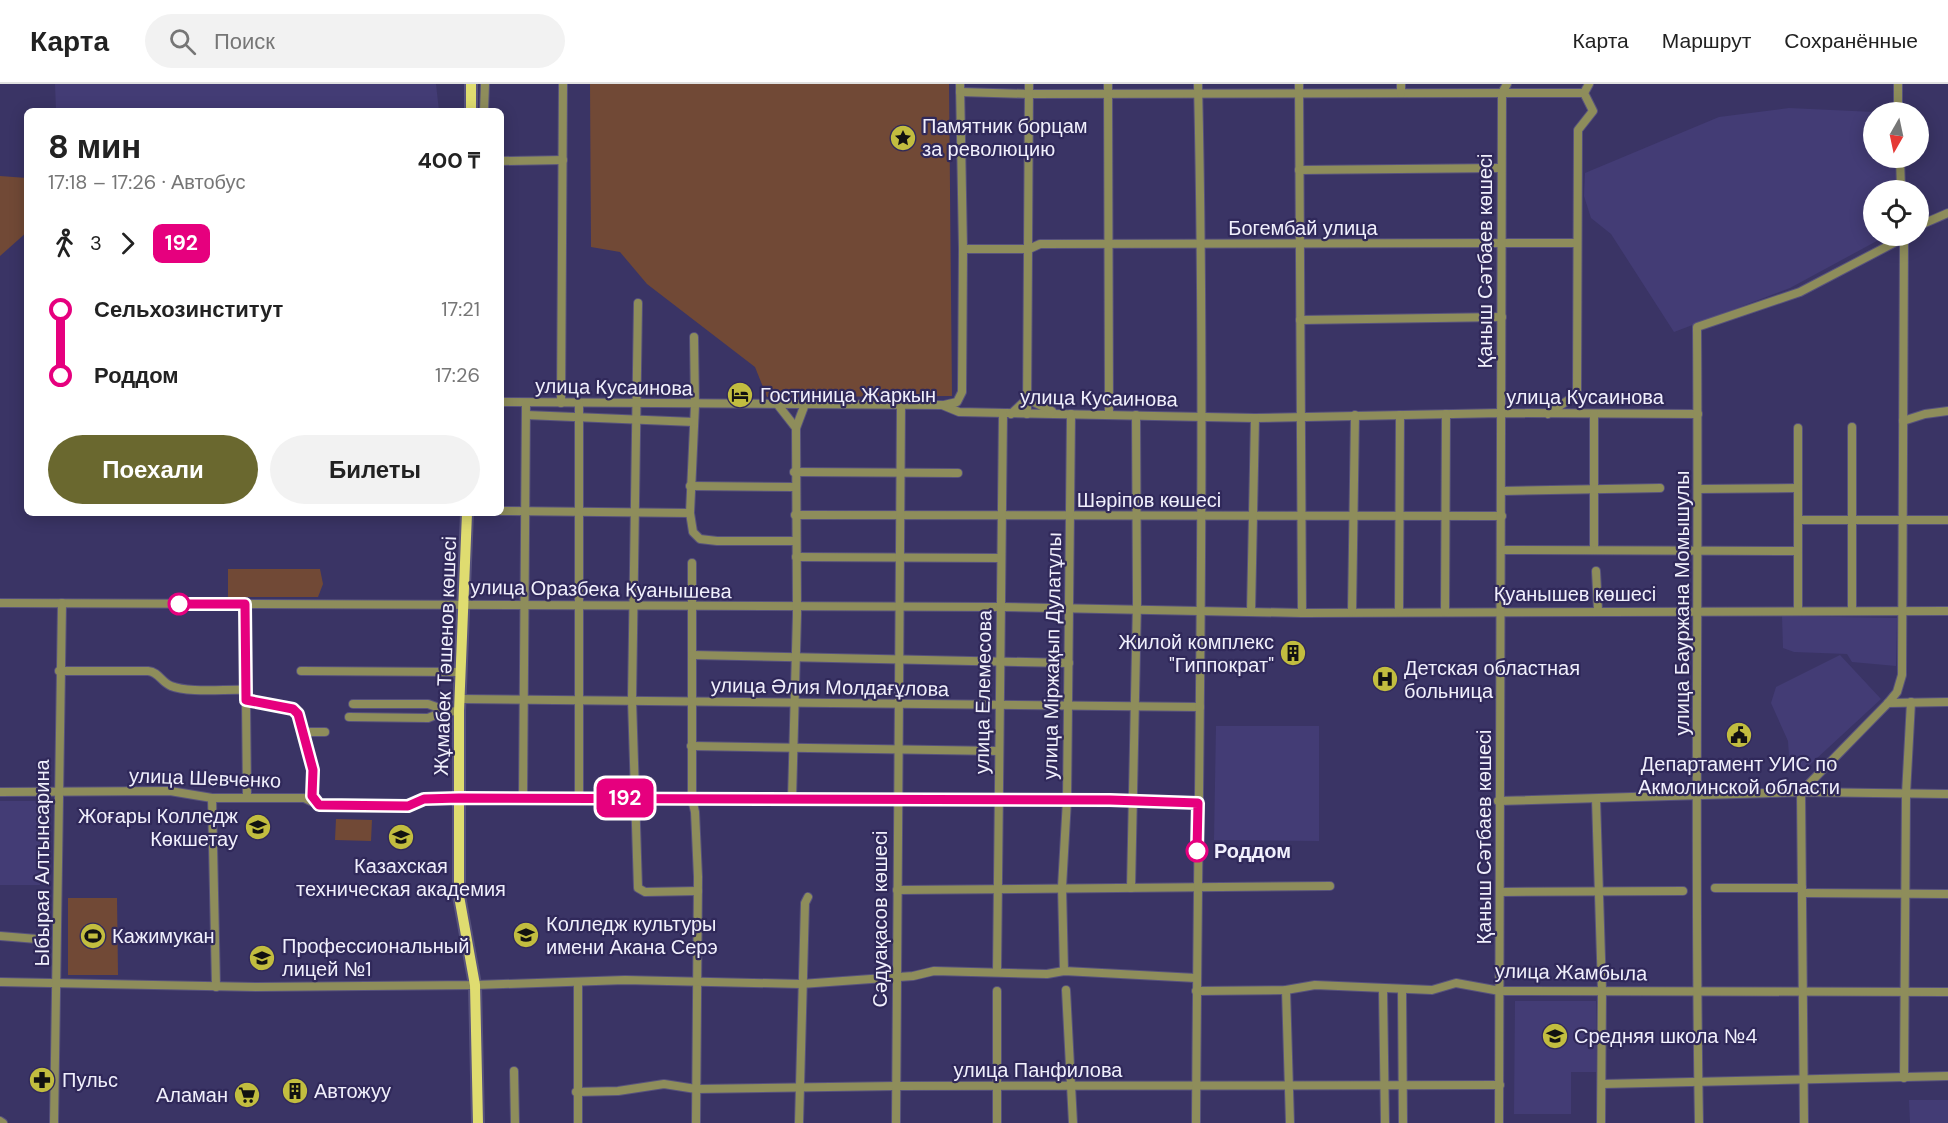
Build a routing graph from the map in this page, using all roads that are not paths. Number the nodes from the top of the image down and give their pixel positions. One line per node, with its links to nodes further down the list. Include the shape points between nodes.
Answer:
1 (471, 84): 21 (main road)
2 (485, 84): 22 (street)
3 (563, 84): 23 (street)
4 (1029, 84): 17 (street)
5 (1108, 84): 18 (street)
6 (1198, 84): 19 (street)
7 (1299, 84): 13 (street)
8 (1401, 84): 14 (street)
9 (1507, 84): 15 (street, Қаныш Сәтбаев көшесі)
10 (1589, 84): 16 (street)
11 (1898, 84): 20 (street)
12 (960, 88): 17 (street); 37 (street)
13 (1299, 93): 14 (street); 19 (street); 26 (street)
14 (1401, 93): 15 (street)
15 (1502, 93): 16 (street); 25 (street, Қаныш Сәтбаев көшесі)
16 (1584, 93): 30 (street, via 1593,111 1578,130)
17 (1029, 94): 18 (street); 38 (street)
18 (1108, 94): 19 (street); 31 (street)
19 (1199, 94): 33 (street)
20 (1898, 102)
21 (471, 108)
22 (484, 108)
23 (563, 160): 24 (street); 46 (street)
24 (504, 161)
25 (1500, 168): 26 (street); 34 (street, Қаныш Сәтбаев көшесі)
26 (1299, 170): 32 (street)
27 (1945, 213): 28 (street); 29 (street)
28 (1929, 221)
29 (1948, 221)
30 (1577, 243): 34 (street, Богембай улица); 61 (street, via 1577,394)
31 (1109, 244): 33 (street, Богембай улица); 38 (street, Богембай улица, via 1040,244); 65 (street)
32 (1300, 244): 33 (street, Богембай улица); 34 (street, Богембай улица); 41 (street)
33 (1202, 245): 69 (street)
34 (1502, 245): 40 (street, Қаныш Сәтбаев көшесі)
35 (1886, 246): 63 (street, улица Бауржана Момышулы, via 1800,292 1697,327)
36 (1905, 246): 74 (street)
37 (963, 249): 38 (street, Богембай улица); 53 (street, via 962,392 957,402)
38 (1029, 249): 43 (street)
39 (638, 303): 48 (street)
40 (1502, 317): 41 (street); 56 (street, Қаныш Сәтбаев көшесі)
41 (1300, 321): 70 (street)
42 (694, 337): 50 (street)
43 (1027, 399): 55 (street); 57 (street); 58 (street)
44 (504, 402): 45 (street, улица Кусаинова)
45 (526, 402): 46 (street, улица Кусаинова); 64 (street)
46 (561, 403): 47 (street, улица Кусаинова)
47 (579, 403): 48 (street, улица Кусаинова); 71 (street)
48 (636, 404): 50 (street, улица Кусаинова); 72 (street)
49 (805, 404): 51 (street, улица Кусаинова); 52 (street, улица Кусаинова); 77 (street)
50 (695, 405): 51 (street, улица Кусаинова); 75 (street)
51 (778, 405): 77 (street)
52 (901, 405): 53 (street, улица Кусаинова); 80 (street, Сәдуақасов көшесі)
53 (942, 405): 55 (street, улица Кусаинова, via 958,412)
54 (1948, 411): 74 (street)
55 (1007, 413): 57 (street, улица Кусаинова); 96 (street, улица Елемесова)
56 (1501, 413): 60 (street, улица Кусаинова); 61 (street, улица Кусаинова); 88 (street, Қаныш Сәтбаев көшесі)
57 (1027, 414): 58 (street, улица Кусаинова)
58 (1061, 414): 59 (street, улица Кусаинова)
59 (1071, 414): 65 (street, улица Кусаинова); 98 (street, улица Міржақып Дулатұлы)
60 (1446, 414): 67 (street, улица Кусаинова); 100 (street)
61 (1548, 414): 62 (street, улица Кусаинова)
62 (1594, 414): 63 (street, улица Кусаинова); 84 (street)
63 (1698, 414): 87 (street, улица Бауржана Момышулы)
64 (526, 415): 71 (street); 90 (street)
65 (1109, 415): 68 (street, улица Кусаинова)
66 (1354, 415): 67 (street, улица Кусаинова); 70 (street, улица Кусаинова); 105 (street)
67 (1400, 415): 99 (street)
68 (1136, 416): 69 (street, улица Кусаинова); 106 (street)
69 (1202, 416): 73 (street, улица Кусаинова); 102 (street)
70 (1301, 416): 73 (street, улица Кусаинова); 104 (street)
71 (579, 417): 72 (street); 91 (street)
72 (635, 418): 75 (street); 92 (street)
73 (1256, 418): 103 (street)
74 (1903, 421): 109 (street)
75 (694, 422): 82 (street)
76 (1852, 427): 108 (street)
77 (796, 428): 79 (street)
78 (1798, 428): 86 (street)
79 (794, 472): 80 (street); 83 (street)
80 (899, 472): 81 (street); 95 (street, Сәдуақасов көшесі)
81 (958, 473)
82 (690, 486): 83 (street); 93 (street)
83 (794, 487): 94 (street)
84 (1594, 488): 85 (street); 88 (street); 112 (street)
85 (1660, 488)
86 (1798, 488): 87 (street); 107 (street)
87 (1698, 489): 113 (street, улица Бауржана Момышулы)
88 (1502, 491): 101 (street, Қаныш Сәтбаев көшесі)
89 (504, 511): 90 (street)
90 (525, 511): 91 (street); 125 (street)
91 (579, 512): 92 (street); 126 (street)
92 (634, 513): 93 (street); 127 (street)
93 (690, 513): 111 (street, via 693,532 700,539)
94 (795, 515): 95 (street, Шәріпов көшесі); 111 (street)
95 (898, 515): 96 (street, Шәріпов көшесі); 117 (street, Сәдуақасов көшесі)
96 (1002, 515): 98 (street, Шәріпов көшесі); 118 (street, улица Елемесова)
97 (468, 516): 124 (main road, Жұмабек Тәшенов көшесі)
98 (1070, 516): 106 (street, Шәріпов көшесі); 132 (street, улица Міржақып Дулатұлы)
99 (1399, 516): 100 (street, Шәріпов көшесі); 105 (street, Шәріпов көшесі); 139 (street)
100 (1445, 516): 101 (street, Шәріпов көшесі); 144 (street)
101 (1502, 516): 114 (street, Қаныш Сәтбаев көшесі)
102 (1201, 517): 103 (street, Шәріпов көшесі); 106 (street, Шәріпов көшесі); 138 (street)
103 (1254, 517): 104 (street, Шәріпов көшесі); 142 (street)
104 (1302, 517): 105 (street, Шәріпов көшесі); 146 (street)
105 (1354, 517): 143 (street)
106 (1136, 518): 133 (street)
107 (1798, 520): 108 (street); 115 (street)
108 (1852, 520): 109 (street); 137 (street)
109 (1903, 520): 110 (street); 140 (street)
110 (1948, 520)
111 (795, 541): 116 (street)
112 (1594, 549): 113 (street); 114 (street)
113 (1699, 549): 115 (street); 135 (street, улица Бауржана Момышулы)
114 (1502, 550): 145 (street, Қаныш Сәтбаев көшесі)
115 (1798, 551): 136 (street)
116 (796, 557): 117 (street); 128 (street)
117 (898, 558): 118 (street); 130 (street, Сәдуақасов көшесі)
118 (1001, 558): 131 (street, улица Елемесова)
119 (692, 563): 129 (street)
120 (1596, 571): 134 (street)
121 (0, 603): 122 (street, улица Оразбека Куанышева)
122 (62, 603): 123 (street, улица Оразбека Куанышева); 152 (street, Ыбырая Алтынсарина)
123 (245, 604): 124 (street, улица Оразбека Куанышева); 155 (street)
124 (464, 604): 125 (street, улица Оразбека Куанышева); 154 (main road, Жұмабек Тәшенов көшесі)
125 (526, 605): 126 (street, улица Оразбека Куанышева); 156 (street)
126 (580, 606): 127 (street, улица Оразбека Куанышева); 158 (street)
127 (635, 606): 129 (street, улица Оразбека Куанышева); 159 (street)
128 (797, 606): 129 (street, улица Оразбека Куанышева); 130 (street, улица Оразбека Куанышева); 148 (street)
129 (692, 607): 147 (street)
130 (898, 607): 131 (street, улица Оразбека Куанышева); 149 (street, Сәдуақасов көшесі)
131 (1001, 607): 132 (street, улица Оразбека Куанышева); 150 (street, улица Елемесова)
132 (1070, 608): 133 (street, улица Оразбека Куанышева); 151 (street, улица Міржақып Дулатұлы)
133 (1137, 609): 138 (street, улица Оразбека Куанышева); 170 (street)
134 (1598, 610): 135 (street, Қуанышев көшесі); 145 (street, Қуанышев көшесі)
135 (1699, 610): 136 (street, Қуанышев көшесі); 184 (street, улица Бауржана Момышулы)
136 (1798, 610): 137 (street, Қуанышев көшесі)
137 (1852, 610): 140 (street, Қуанышев көшесі)
138 (1202, 611): 142 (street, Қуанышев көшесі); 171 (street)
139 (1399, 611): 143 (street, Қуанышев көшесі); 144 (street, Қуанышев көшесі)
140 (1903, 611): 141 (street, Қуанышев көшесі); 164 (street, via 1902,675 1897,692)
141 (1948, 611)
142 (1251, 612): 146 (street, Қуанышев көшесі)
143 (1352, 612): 146 (street, Қуанышев көшесі)
144 (1445, 612): 145 (street, Қуанышев көшесі)
145 (1501, 612): 198 (street, Қаныш Сәтбаев көшесі)
146 (1302, 613)
147 (692, 655): 148 (street); 160 (street)
148 (795, 657): 149 (street); 163 (street)
149 (898, 658): 150 (street); 166 (street, Сәдуақасов көшесі)
150 (1000, 661): 151 (street); 167 (street, улица Елемесова)
151 (1069, 663): 168 (street, улица Міржақып Дулатұлы)
152 (59, 670): 155 (street, via 148,670 175,687); 181 (street, Ыбырая Алтынсарина)
153 (302, 671): 154 (street)
154 (460, 672): 169 (main road, Жұмабек Тәшенов көшесі)
155 (246, 690): 157 (street)
156 (524, 699): 158 (street, улица Әлия Молдағұлова); 169 (street, улица Әлия Молдағұлова); 188 (street)
157 (246, 700): 173 (street, via 296,711); 185 (street)
158 (578, 700): 159 (street, улица Әлия Молдағұлова); 189 (street)
159 (632, 700): 160 (street, улица Әлия Молдағұлова); 190 (street)
160 (691, 700): 163 (street, улица Әлия Молдағұлова); 175 (street)
161 (1911, 702): 162 (street); 164 (street); 182 (street)
162 (1948, 702)
163 (794, 703): 166 (street, улица Әлия Молдағұлова); 176 (street)
164 (1888, 703): 180 (street)
165 (353, 704): 169 (street, улица Әлия Молдағұлова)
166 (898, 706): 167 (street, улица Әлия Молдағұлова); 177 (street, Сәдуақасов көшесі)
167 (999, 706): 168 (street, улица Әлия Молдағұлова); 178 (street, улица Елемесова)
168 (1068, 706): 170 (street, улица Әлия Молдағұлова); 196 (street, улица Міржақып Дулатұлы)
169 (455, 707): 172 (street, улица Әлия Молдағұлова, via 428,718); 187 (main road, Жұмабек Тәшенов көшесі)
170 (1134, 707): 171 (street, улица Әлия Молдағұлова); 197 (street)
171 (1200, 707): 199 (street)
172 (349, 717)
173 (304, 732): 174 (street); 200 (street, via 313,770 312,796)
174 (325, 732)
175 (691, 746): 176 (street); 191 (street)
176 (793, 746): 177 (street); 192 (street)
177 (897, 748): 178 (street); 193 (street, Сәдуақасов көшесі)
178 (998, 751): 195 (street, улица Елемесова)
179 (0, 792): 181 (street, улица Шевченко)
180 (1801, 792): 182 (street); 184 (street); 211 (street)
181 (57, 793): 186 (street, улица Шевченко, via 170,791); 225 (street, Ыбырая Алтынсарина)
182 (1906, 794): 183 (street); 213 (street)
183 (1948, 794)
184 (1698, 795): 194 (street); 233 (street, улица Бауржана Момышулы)
185 (247, 797): 186 (street, улица Шевченко); 200 (street, улица Шевченко, via 304,798)
186 (212, 798): 228 (street)
187 (459, 798): 188 (street, улица Шевченко); 200 (street, улица Шевченко, via 424,799 408,806); 227 (main road, Жұмабек Тәшенов көшесі, via 459,896)
188 (523, 798): 189 (street, улица Шевченко)
189 (579, 798): 190 (street, улица Шевченко)
190 (635, 798): 191 (street, улица Шевченко); 209 (street, via 638,888 645,892)
191 (692, 798): 192 (street, улица Шевченко); 209 (street)
192 (792, 799): 193 (street, улица Шевченко)
193 (897, 799): 195 (street, улица Шевченко); 207 (street, Сәдуақасов көшесі)
194 (1596, 799): 198 (street); 208 (street)
195 (997, 800): 196 (street, улица Шевченко); 206 (street, улица Елемесова)
196 (1067, 800): 197 (street, улица Шевченко); 202 (street, улица Міржақып Дулатұлы)
197 (1132, 800): 199 (street, улица Шевченко); 203 (street)
198 (1498, 801): 212 (street, Қаныш Сәтбаев көшесі)
199 (1198, 803): 204 (street)
200 (319, 805)
201 (1330, 886): 204 (street)
202 (1062, 887): 203 (street); 206 (street); 218 (street, улица Міржақып Дулатұлы)
203 (1131, 888): 204 (street)
204 (1196, 888): 221 (street)
205 (1715, 888): 211 (street)
206 (997, 889): 207 (street); 219 (street, улица Елемесова)
207 (897, 890): 220 (street, Сәдуақасов көшесі)
208 (1599, 890): 210 (street); 212 (street); 232 (street)
209 (698, 891): 224 (street)
210 (1683, 891)
211 (1802, 891): 213 (street); 238 (street)
212 (1500, 892): 237 (street, Қаныш Сәтбаев көшесі)
213 (1906, 894): 214 (street); 239 (street)
214 (1948, 894)
215 (808, 897): 226 (street)
216 (0, 936): 217 (street)
217 (37, 939)
218 (1064, 971): 219 (street); 221 (street)
219 (997, 972): 220 (street, via 934,971)
220 (896, 978): 226 (street); 248 (street, Сәдуақасов көшесі)
221 (1196, 978): 235 (street)
222 (0, 982): 225 (street)
223 (578, 982): 224 (street); 227 (street); 257 (street)
224 (697, 982): 226 (street); 256 (street)
225 (58, 983): 228 (street); 258 (street, Ыбырая Алтынсарина)
226 (801, 984): 255 (street)
227 (475, 985): 228 (street); 259 (main road, Жұмабек Тәшенов көшесі)
228 (216, 987)
229 (1066, 990): 253 (street)
230 (1286, 990): 231 (street, улица Жамбыла, via 1315,985); 235 (street, улица Жамбыла); 249 (street)
231 (1383, 990): 236 (street, улица Жамбыла); 250 (street)
232 (1602, 990): 233 (street, улица Жамбыла); 237 (street, улица Жамбыла); 246 (street)
233 (1696, 990): 238 (street, улица Жамбыла); 245 (street, улица Бауржана Момышулы)
234 (997, 991): 252 (street)
235 (1196, 991): 254 (street)
236 (1402, 991): 237 (street, улица Жамбыла, via 1432,990 1456,983); 251 (street)
237 (1500, 991): 247 (street, Қаныш Сәтбаев көшесі)
238 (1803, 992): 239 (street, улица Жамбыла); 244 (street)
239 (1906, 992): 240 (street, улица Жамбыла); 243 (street)
240 (1948, 993)
241 (514, 1071): 260 (street)
242 (1948, 1076): 243 (street)
243 (1904, 1078): 244 (street)
244 (1804, 1081): 245 (street); 274 (street)
245 (1698, 1082): 246 (street); 273 (street, улица Бауржана Момышулы)
246 (1602, 1084): 272 (street)
247 (1500, 1085): 251 (street, улица Панфилова); 271 (street, Қаныш Сәтбаев көшесі)
248 (896, 1086): 252 (street, улица Панфилова); 255 (street, улица Панфилова); 264 (street, Сәдуақасов көшесі)
249 (1289, 1086): 250 (street, улица Панфилова); 254 (street, улица Панфилова); 268 (street)
250 (1385, 1086): 251 (street, улица Панфилова); 269 (street)
251 (1403, 1086): 270 (street)
252 (996, 1087): 253 (street, улица Панфилова); 265 (street)
253 (1072, 1087): 254 (street, улица Панфилова); 266 (street)
254 (1196, 1087): 267 (street)
255 (800, 1088): 256 (street, улица Панфилова); 263 (street)
256 (696, 1089): 257 (street, улица Панфилова, via 664,1084); 262 (street)
257 (576, 1092): 261 (street)
258 (54, 1123)
259 (478, 1123)
260 (515, 1123)
261 (578, 1123)
262 (696, 1123)
263 (799, 1123)
264 (896, 1123)
265 (997, 1123)
266 (1074, 1123)
267 (1196, 1123)
268 (1290, 1123)
269 (1385, 1123)
270 (1403, 1123)
271 (1499, 1123)
272 (1601, 1123)
273 (1699, 1123)
274 (1804, 1123)

